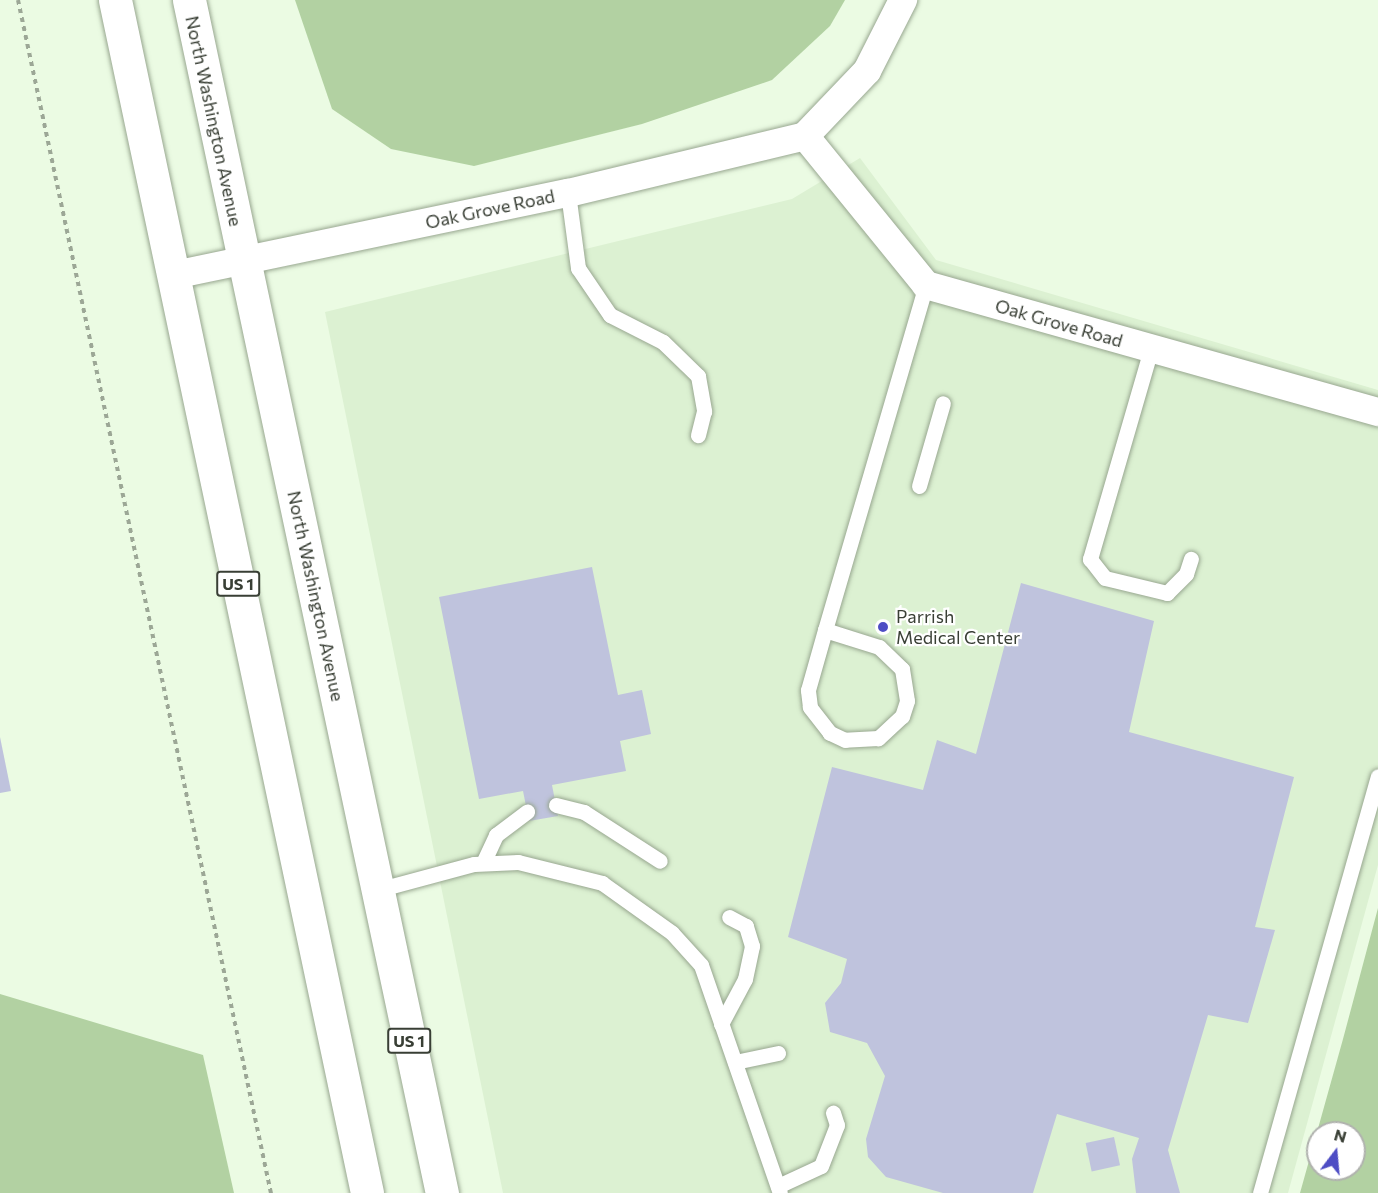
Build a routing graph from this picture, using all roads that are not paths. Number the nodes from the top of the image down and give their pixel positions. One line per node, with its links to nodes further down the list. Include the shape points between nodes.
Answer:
1 (115, 0): 7 (main road, US 1)
2 (189, 0): 6 (main road, North Washington Avenue / US 1)
3 (903, 0): 4 (street, via 867,70)
4 (805, 136): 5 (street, Oak Grove Road); 8 (street)
5 (568, 193): 6 (street, Oak Grove Road); 12 (lane, via 579,268 609,315 663,342 698,376 704,411)
6 (243, 259): 7 (street, Oak Grove Road); 21 (main road, North Washington Avenue / US 1)
7 (174, 274): 28 (main road, US 1)
8 (926, 285): 9 (street, Oak Grove Road); 15 (lane)
9 (1151, 349): 11 (street, Oak Grove Road); 14 (lane, via 1090,559 1105,578 1167,593 1186,574)
10 (943, 403): 13 (lane)
11 (1378, 412)
12 (699, 435)
13 (919, 486)
14 (1191, 559)
15 (825, 630): 15 (lane, via 810,682 810,707 830,733 845,740 878,738 902,716 907,693 902,669 879,647)
16 (1378, 776): 30 (lane)
17 (556, 805): 19 (lane, via 584,812)
18 (527, 812): 20 (lane, via 496,835)
19 (660, 861)
20 (483, 863): 21 (lane); 23 (lane, via 518,862 602,883 672,933 701,965)
21 (377, 890): 29 (main road, North Washington Avenue / US 1)
22 (729, 917): 23 (lane, via 746,926 752,946 745,979)
23 (722, 1024): 25 (lane)
24 (778, 1053): 25 (lane)
25 (735, 1062): 27 (lane)
26 (833, 1113): 27 (lane, via 837,1125 821,1166)
27 (779, 1190)
28 (367, 1193)
29 (442, 1193)
30 (1260, 1193)

